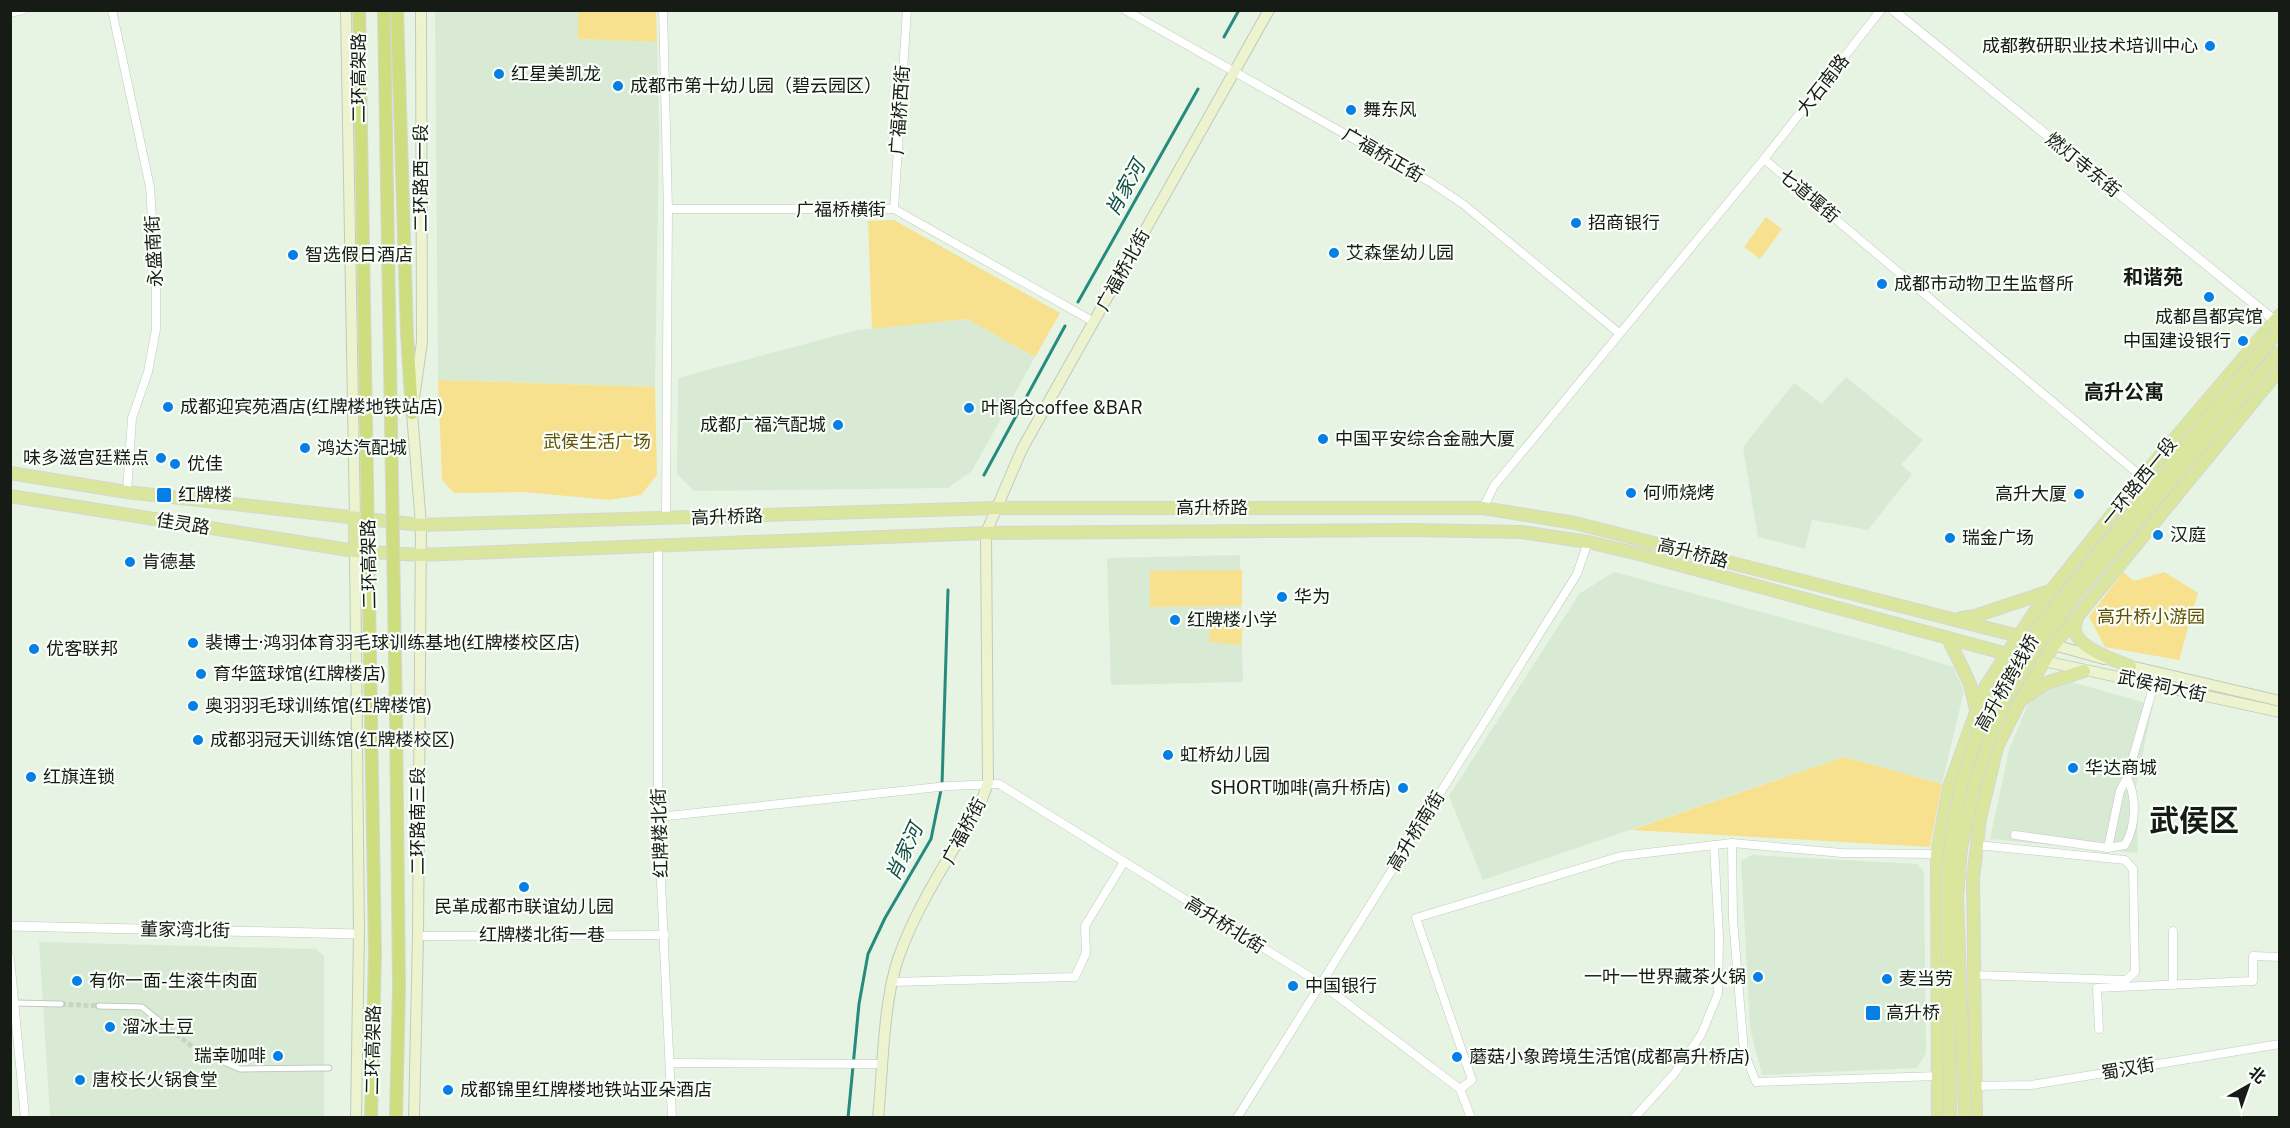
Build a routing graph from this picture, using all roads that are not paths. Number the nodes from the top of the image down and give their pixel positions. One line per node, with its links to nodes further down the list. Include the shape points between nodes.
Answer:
1 (23, 10): 14 (street)
2 (112, 10): 27 (street, 永盛南街, via 150,187 156,281 156,329 148,372 132,418)
3 (346, 10): 31 (main road)
4 (359, 10): 90 (highway, 二环高架路, bridge, via 375,954)
5 (384, 10): 91 (highway, 二环高架路, bridge, via 399,987)
6 (397, 10): 24 (highway)
7 (421, 10): 24 (main road, 二环路西一段, via 422,342)
8 (663, 10): 17 (street)
9 (907, 10): 18 (street, 广福桥西街)
10 (1125, 10): 15 (street, 广福桥正街)
11 (1269, 10): 15 (main road, 广福桥北街)
12 (1881, 10): 16 (street, 大石南路)
13 (1893, 10): 20 (street, 燃灯寺东街)
14 (10, 13)
15 (1234, 71): 19 (main road, 广福桥北街); 21 (street, 广福桥正街, via 1463,204)
16 (1764, 159): 21 (street, 七道堰街); 26 (street, 七道堰街)
17 (668, 209): 18 (street, 广福桥横街); 32 (street)
18 (894, 209): 19 (street, 广福桥横街)
19 (1094, 322): 29 (main road, 广福桥北街, via 1022,449)
20 (2278, 322): 26 (main road, 一环路西一段); 99 (main road, 高升桥跨线桥, bridge, via 2027,642 1977,735 1949,847)
21 (1619, 333): 30 (street, 七道堰街, via 1494,486)
22 (2280, 351): 100 (main road, 高升桥跨线桥, bridge, via 2038,645 2008,695 1989,740 1960,848 1957,897)
23 (2280, 369): 40 (main road, 一环路西一段)
24 (412, 413): 33 (main road, 二环路西一段)
25 (10, 473): 27 (main road, 佳灵路)
26 (2142, 477): 39 (main road, 一环路西一段)
27 (127, 492): 31 (main road, 佳灵路)
28 (10, 496): 37 (main road, 佳灵路)
29 (996, 508): 30 (main road, 高升桥路); 32 (main road, 高升桥路); 34 (main road, 广福桥北街)
30 (1483, 508): 41 (main road, 高升桥路, via 1575,523)
31 (355, 518): 33 (main road, 高升桥路); 37 (main road)
32 (666, 519): 33 (main road, 高升桥路)
33 (421, 525): 38 (main road, 二环路南三段)
34 (986, 534): 35 (main road, 高升桥路, via 1411,530 1521,532); 36 (main road, 高升桥路); 55 (main road, 广福桥街)
35 (1588, 542): 43 (main road, 高升桥路); 73 (street, 高升桥南街, via 1577,574)
36 (658, 547): 38 (main road, 高升桥路); 56 (street, 红牌楼北街)
37 (355, 551): 38 (main road, 高升桥路); 66 (main road)
38 (419, 555): 68 (main road, 二环路南三段)
39 (2051, 591): 41 (main road, via 1976,616); 42 (main road, 一环路西一段)
40 (2078, 615): 44 (main road, 一环路西一段); 47 (main road, via 2078,638 2102,655)
41 (1949, 619): 42 (main road, 高升桥路)
42 (2019, 636): 44 (main road, 高升桥路); 45 (main road, 一环路西一段)
43 (1948, 638): 45 (main road, 高升桥路); 52 (main road, via 1970,684)
44 (2054, 645): 46 (main road, 一环路西一段); 47 (main road, 武侯祠大街)
45 (2007, 654): 46 (main road, 高升桥路); 52 (main road, 一环路西一段, via 1985,687)
46 (2044, 661): 48 (main road, 武侯祠大街); 51 (main road, 一环路西一段)
47 (2130, 666): 50 (main road, 武侯祠大街)
48 (2084, 671): 49 (main road, 武侯祠大街); 51 (main road, via 2046,683)
49 (2154, 684): 53 (main road, 武侯祠大街); 54 (street)
50 (2280, 701)
51 (2019, 703): 60 (main road, 一环路西一段, via 1997,747)
52 (1976, 710): 62 (main road, 一环路西一段, via 1948,787)
53 (2280, 712)
54 (2127, 778): 61 (street, via 2120,791); 61 (street, via 2133,789 2133,831 2126,845)
55 (988, 783): 56 (street, 高升桥北街); 63 (street, 高升桥北街, via 999,784); 72 (main road, 广福桥街, via 980,805 907,935)
56 (658, 817): 67 (street, 红牌楼北街)
57 (2015, 835): 61 (street)
58 (1732, 843): 59 (street); 62 (street, via 1842,853); 85 (street, via 1733,919 1744,1052 1756,1082)
59 (1714, 845): 87 (street, via 1621,856 1416,918 1473,1080); 97 (street, via 1718,994 1696,1043)
60 (1977, 845): 71 (main road, 一环路西一段); 71 (street, via 2125,860 2133,869 2135,972 2126,980)
61 (2108, 848)
62 (1937, 854): 85 (main road, 一环路西一段)
63 (1124, 862): 72 (street, via 1085,926 1086,953 1075,977); 73 (street, 高升桥北街)
64 (10, 926): 66 (street, 董家湾北街)
65 (2173, 931): 74 (street)
66 (359, 934): 89 (main road)
67 (665, 935): 68 (street, 红牌楼北街一巷); 82 (street, 红牌楼北街)
68 (418, 936): 92 (main road, 二环路南三段)
69 (2280, 957): 74 (street, via 2253,957 2253,981)
70 (10, 958): 75 (street)
71 (1973, 975): 86 (main road, 一环路西一段)
72 (892, 982): 83 (main road, 广福桥街)
73 (1320, 983): 87 (street, 高升桥北街); 95 (street, 高升桥南街)
74 (2173, 985): 79 (street, via 2097,988)
75 (16, 1003): 76 (street); 88 (street)
76 (61, 1004)
77 (99, 1006): 78 (street, via 142,1008)
78 (164, 1025)
79 (2099, 1029)
80 (2280, 1044): 86 (street, 蜀汉街, via 2031,1085)
81 (197, 1050): 84 (street, via 240,1069)
82 (671, 1064): 83 (street); 93 (street, 红牌楼北街)
83 (884, 1064): 94 (main road, 广福桥街)
84 (329, 1068)
85 (1938, 1076): 98 (main road, 一环路西一段)
86 (1975, 1086): 101 (main road, 一环路西一段)
87 (1460, 1089): 96 (street)
88 (25, 1118)
89 (356, 1118)
90 (371, 1118)
91 (396, 1118)
92 (414, 1118)
93 (672, 1118)
94 (878, 1118)
95 (1237, 1118)
96 (1472, 1118)
97 (1634, 1118)
98 (1938, 1118)
99 (1950, 1118)
100 (1965, 1118)
101 (1976, 1118)

